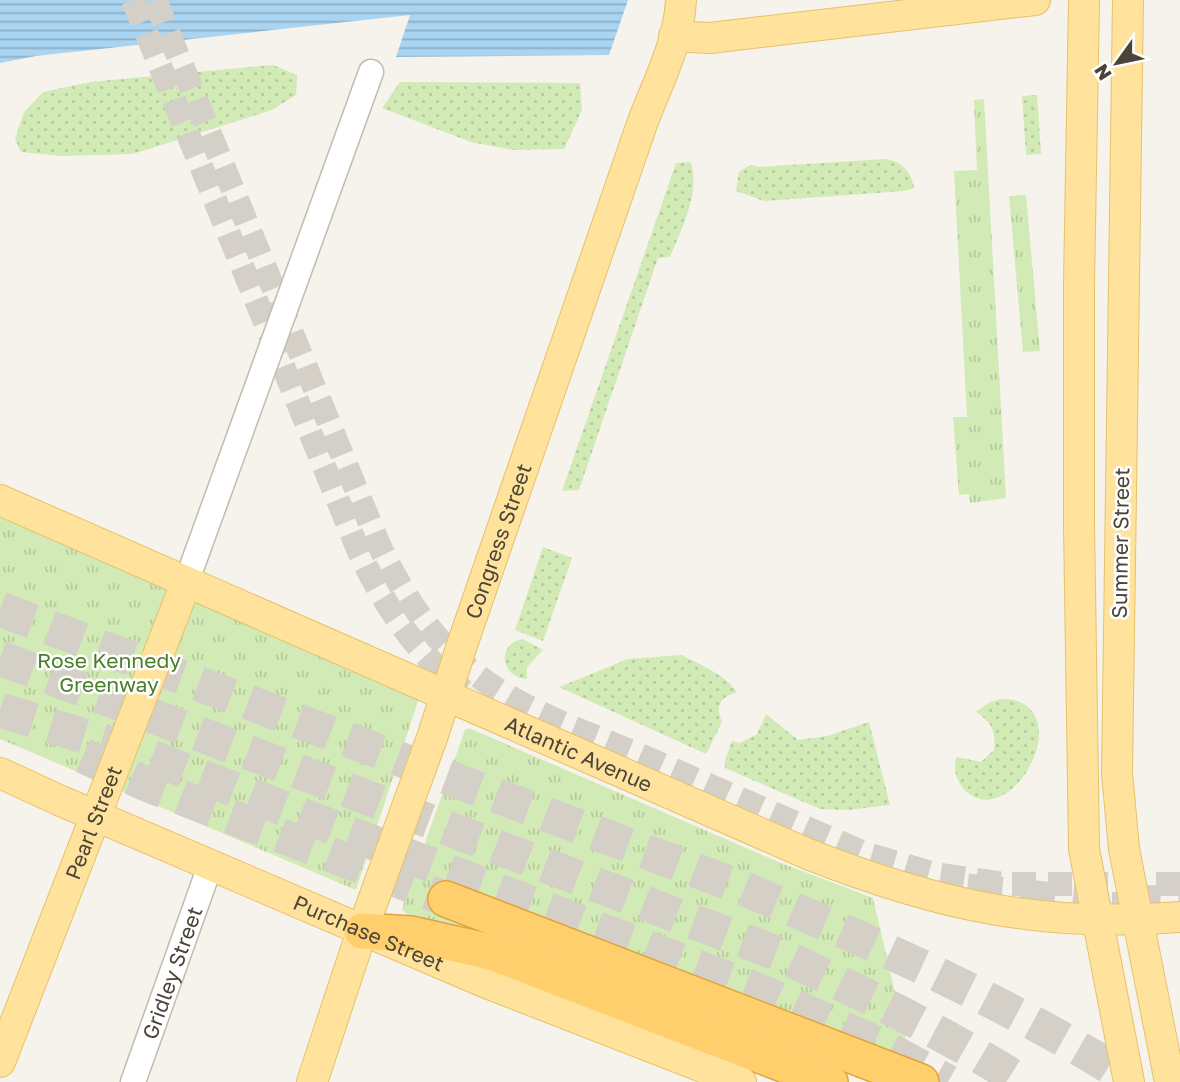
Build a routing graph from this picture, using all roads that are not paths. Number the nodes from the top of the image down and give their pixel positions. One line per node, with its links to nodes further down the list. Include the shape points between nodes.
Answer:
1 (681, 0): 5 (main road, Congress Street)
2 (1035, 0): 5 (main road, via 710,38)
3 (1084, 0): 16 (main road, Summer Street, via 1080,592 1084,849)
4 (1128, 0): 15 (main road, Summer Street, via 1117,773 1124,849)
5 (674, 36): 9 (main road, Congress Street)
6 (371, 72): 8 (street)
7 (0, 500): 8 (main road, Atlantic Avenue)
8 (186, 583): 9 (main road, Atlantic Avenue); 11 (main road, Pearl Street)
9 (445, 695): 16 (main road, Atlantic Avenue, via 874,880 979,908); 17 (main road, Congress Street)
10 (0, 773): 11 (main road, Purchase Street)
11 (96, 817): 12 (main road, Purchase Street); 18 (main road, Pearl Street)
12 (210, 866): 17 (main road, Purchase Street); 19 (street, Gridley Street)
13 (446, 899): 23 (highway)
14 (1180, 917): 15 (main road, Atlantic Avenue)
15 (1138, 920): 16 (main road, Atlantic Avenue); 25 (main road, Summer Street)
16 (1097, 921): 24 (main road, Summer Street)
17 (362, 931): 20 (main road, Congress Street); 21 (main road, Purchase Street); 22 (highway, via 411,934 491,952)
18 (0, 1062)
19 (133, 1082)
20 (312, 1082)
21 (741, 1082)
22 (830, 1082)
23 (921, 1082)
24 (1129, 1082)
25 (1170, 1082)

